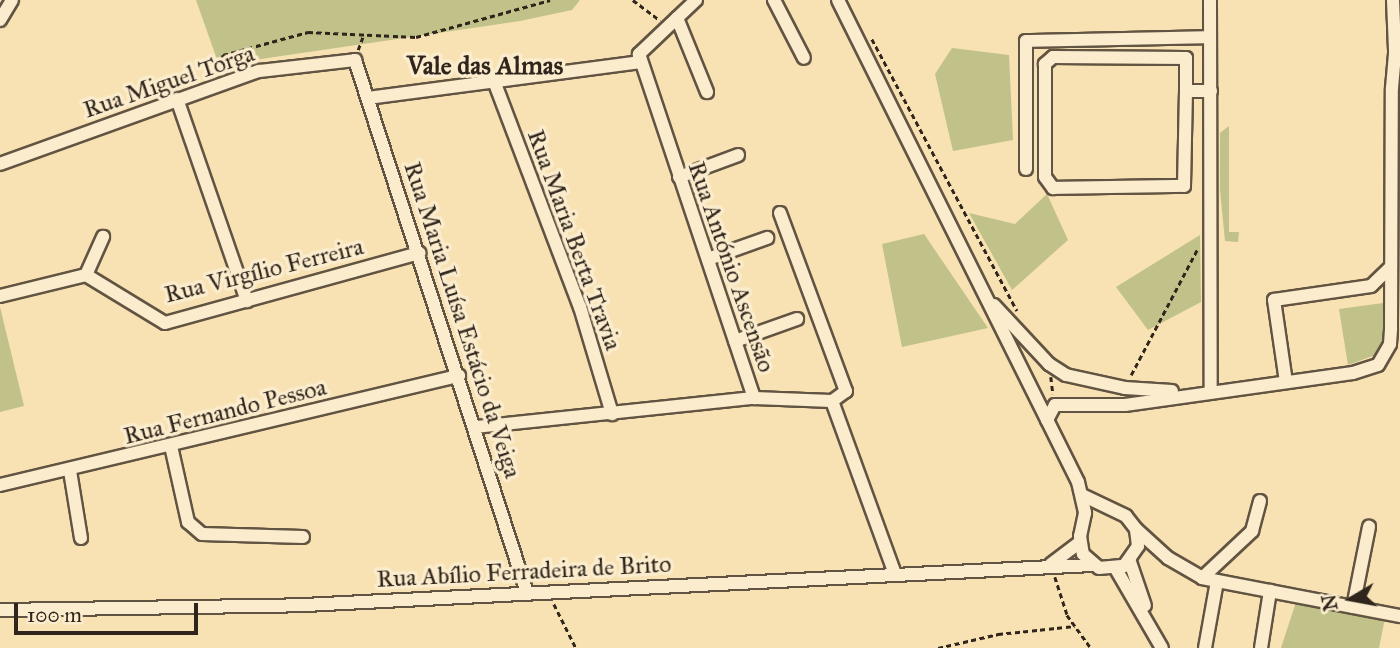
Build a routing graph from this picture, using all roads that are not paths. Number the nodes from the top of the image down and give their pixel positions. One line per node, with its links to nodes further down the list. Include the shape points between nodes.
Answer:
1 (12, 0): 8 (street)
2 (696, 0): 9 (street)
3 (774, 0): 12 (street)
4 (838, 0): 34 (street)
5 (1210, 0): 10 (street)
6 (1386, 0): 11 (street, via 1386,27)
7 (1394, 0): 11 (street)
8 (0, 20)
9 (673, 22): 14 (street, via 639,54); 18 (street)
10 (1210, 37): 17 (street); 23 (street, via 1026,41)
11 (1398, 38): 30 (street, via 1392,88)
12 (804, 58)
13 (355, 60): 19 (street, Rua Maria Luísa Estácio da Veiga); 20 (street, Rua Miguel Torga, via 259,71)
14 (641, 62): 15 (street); 24 (street, Rua António Ascensão)
15 (494, 81): 19 (street); 45 (street, Rua Maria Berta Travia, via 580,307)
16 (1186, 91): 16 (street, via 1184,186 1053,188 1045,177 1045,64 1053,57 1186,58); 17 (street)
17 (1211, 91): 41 (street)
18 (707, 92)
19 (368, 98): 28 (street, Rua Maria Luísa Estácio da Veiga)
20 (177, 99): 22 (street, Rua Miguel Torga); 35 (street)
21 (738, 155): 24 (street)
22 (0, 164)
23 (1026, 169)
24 (679, 177): 29 (street, Rua António Ascensão)
25 (780, 213): 44 (street, via 846,391)
26 (103, 237): 31 (street)
27 (767, 238): 29 (street)
28 (420, 253): 35 (street, Rua Virgílio Ferreira); 39 (street, Rua Maria Luísa Estácio da Veiga)
29 (708, 259): 38 (street, Rua António Ascensão)
30 (1391, 267): 32 (street); 36 (street)
31 (86, 275): 33 (street); 35 (street, Rua Virgílio Ferreira, via 166,323)
32 (1371, 286): 36 (street); 40 (street, via 1274,300)
33 (0, 296)
34 (988, 300): 42 (street, via 1055,370 1125,388); 46 (street)
35 (247, 301)
36 (1393, 301): 40 (street, via 1390,344 1378,365)
37 (797, 319): 38 (street)
38 (735, 341): 43 (street, Rua António Ascensão)
39 (459, 376): 47 (street, Rua Maria Luísa Estácio da Veiga); 48 (street, Rua Fernando Pessoa)
40 (1286, 382): 41 (street)
41 (1211, 390): 42 (street)
42 (1193, 393): 46 (street, via 1125,405 1055,405)
43 (754, 398): 44 (street, Rua António Ascensão); 45 (street)
44 (832, 401): 64 (street)
45 (612, 414): 47 (street)
46 (1047, 420): 51 (street)
47 (476, 428): 68 (street, Rua Maria Luísa Estácio da Veiga)
48 (171, 446): 49 (street, Rua Fernando Pessoa); 57 (street, via 188,522 202,534)
49 (70, 471): 50 (street, Rua Fernando Pessoa); 58 (street)
50 (0, 485)
51 (1082, 495): 53 (street); 56 (street)
52 (1260, 501): 65 (street, via 1252,531)
53 (1111, 511): 55 (street, via 1126,516); 56 (street, via 1091,518)
54 (1369, 527): 69 (street)
55 (1136, 529): 59 (street); 60 (street)
56 (1081, 536): 61 (street); 62 (street)
57 (303, 537)
58 (81, 538)
59 (1133, 558): 60 (street); 63 (street); 72 (street)
60 (1168, 558): 65 (street)
61 (1050, 564): 62 (street, Rua Abílio Ferradeira de Brito); 64 (street, Rua Abílio Ferradeira de Brito)
62 (1092, 565): 63 (street)
63 (1116, 569): 72 (street)
64 (895, 574): 68 (street, Rua Abílio Ferradeira de Brito)
65 (1202, 578): 66 (street)
66 (1217, 581): 67 (street); 74 (street)
67 (1270, 591): 69 (street); 75 (street)
68 (527, 593): 70 (street, Rua Abílio Ferradeira de Brito, via 305,606)
69 (1353, 607): 71 (street)
70 (0, 610)
71 (1400, 616)
72 (1151, 626): 73 (street)
73 (1162, 648)
74 (1205, 648)
75 (1261, 648)

